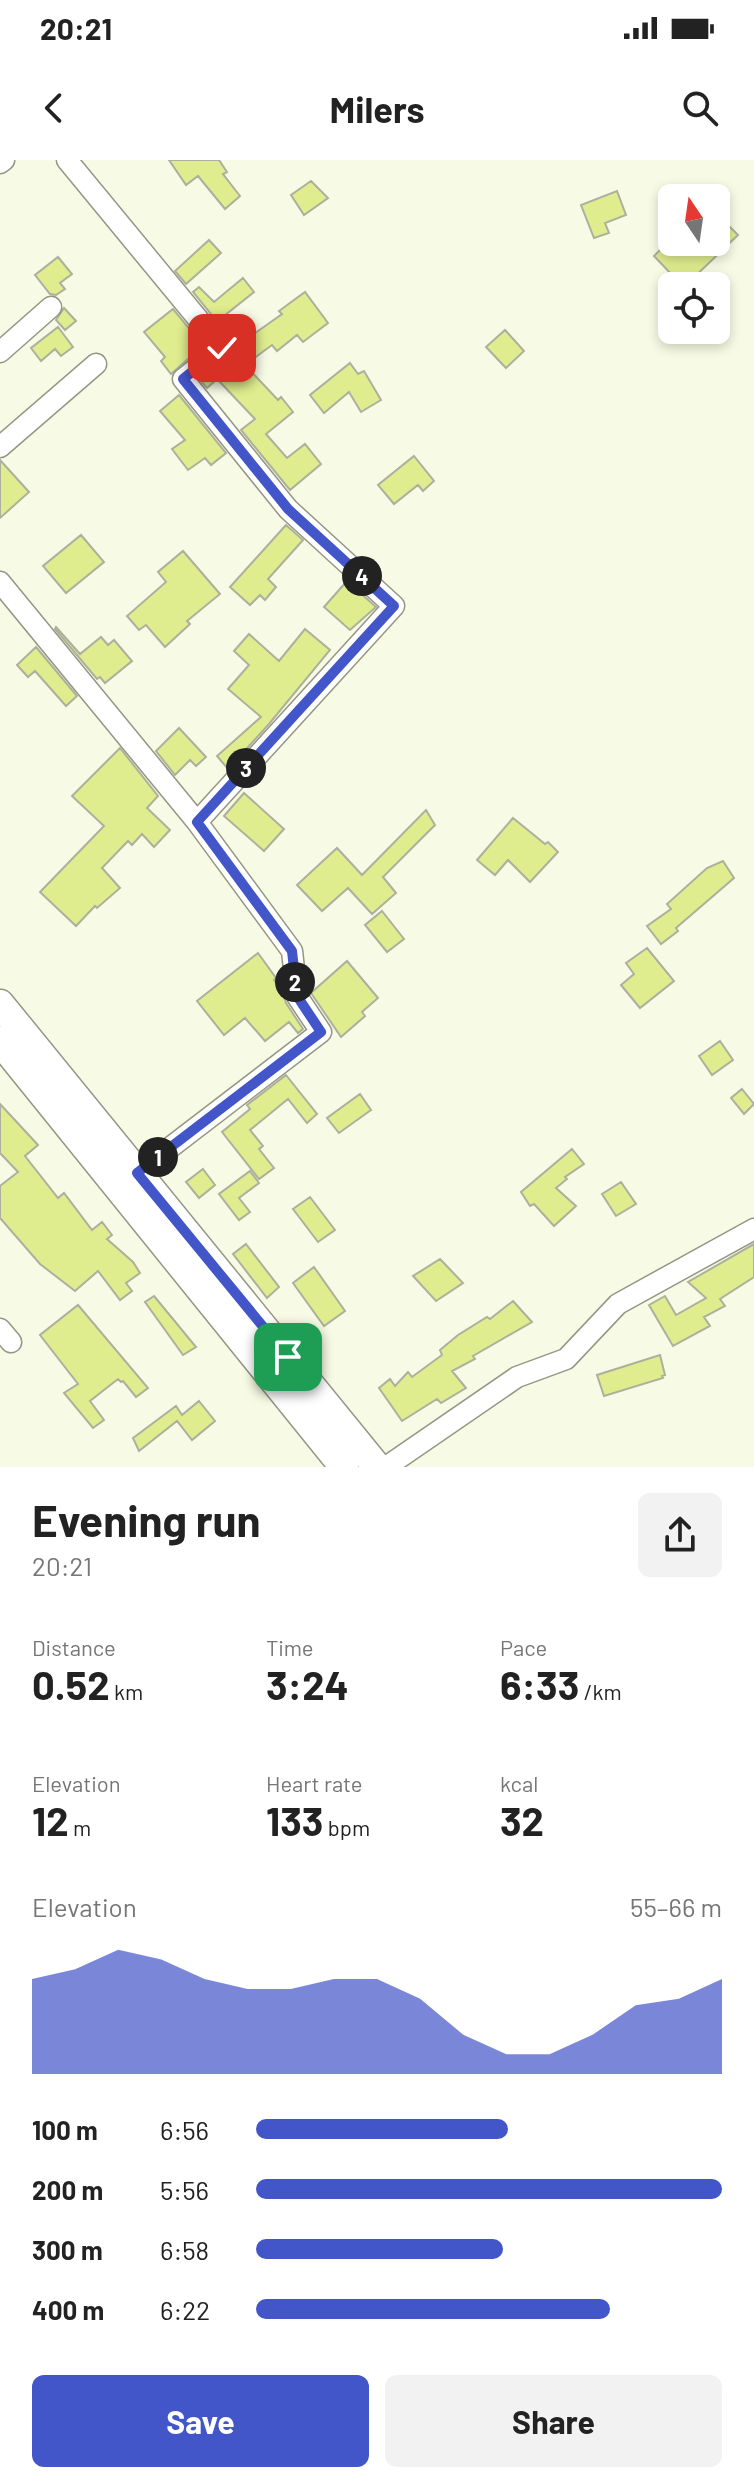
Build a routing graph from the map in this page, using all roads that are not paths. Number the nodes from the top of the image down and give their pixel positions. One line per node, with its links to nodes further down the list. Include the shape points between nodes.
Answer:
1 (67, 160): 7 (street, via 222,348 183,379 288,509 394,606)
2 (51, 307): 3 (street)
3 (0, 352)
4 (96, 364): 5 (street)
5 (0, 447)
6 (0, 582): 7 (street)
7 (197, 822): 10 (street, via 292,951 297,996 321,1032)
8 (0, 1004): 10 (main road)
9 (0, 1041): 12 (main road)
10 (137, 1173): 13 (main road)
11 (754, 1229): 14 (street, via 618,1304 566,1359 517,1377)
12 (344, 1467)
13 (377, 1467)
14 (386, 1467)

